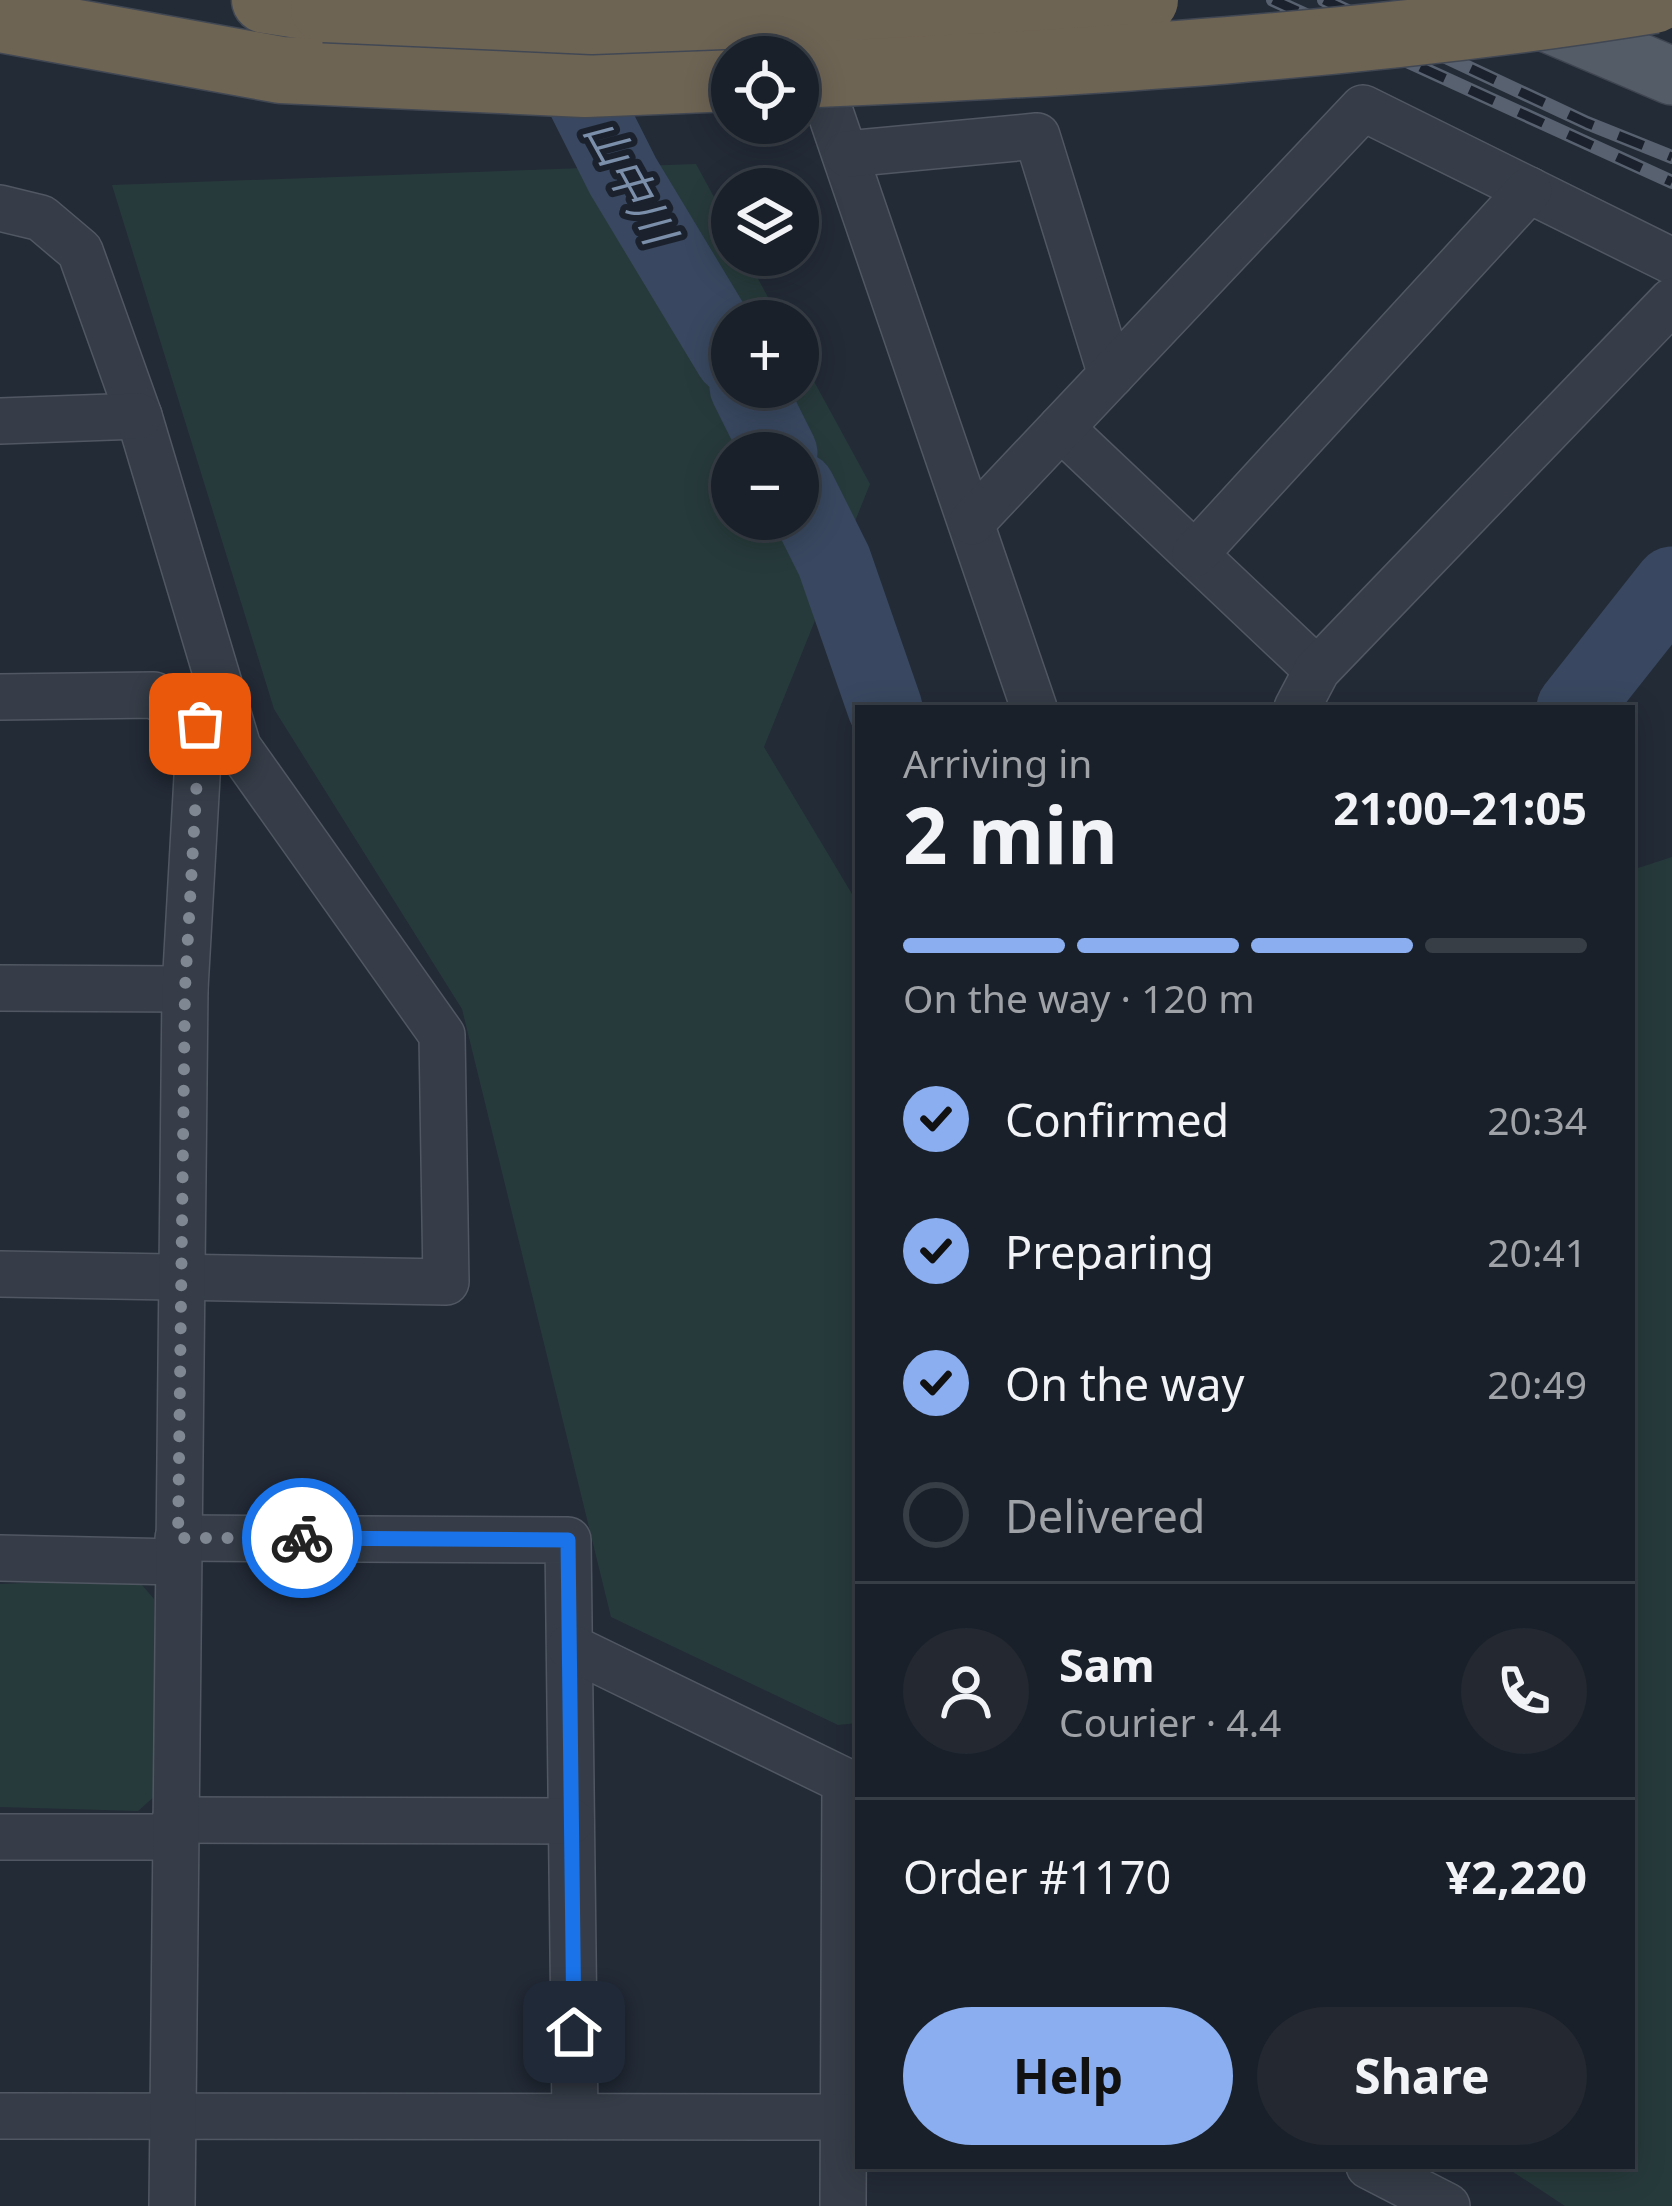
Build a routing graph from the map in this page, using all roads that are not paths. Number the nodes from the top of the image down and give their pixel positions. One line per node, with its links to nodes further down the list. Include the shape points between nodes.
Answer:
1 (788, 0): 10 (street)
2 (1145, 0): 5 (highway, bridge, via 592,21)
3 (1496, 0): 8 (main road)
4 (1654, 0): 7 (highway, bridge, via 1287,47)
5 (295, 5)
6 (0, 19): 9 (highway, via 281,70 585,84)
7 (819, 74)
8 (1672, 76)
9 (711, 79)
10 (847, 154): 15 (street, via 1036,136); 19 (street)
11 (1529, 190): 13 (street); 15 (street, via 1363,109); 20 (street)
12 (0, 208): 16 (street, via 41,218 80,251)
13 (1672, 261)
14 (1672, 301): 21 (street)
15 (1111, 375): 18 (street)
16 (139, 416): 17 (street); 24 (street)
17 (0, 421)
18 (1061, 428): 19 (street); 20 (street)
19 (971, 522): 23 (street)
20 (1195, 554): 21 (street)
21 (1307, 689)
22 (0, 697): 24 (street, via 154,695)
23 (1033, 705)
24 (219, 735): 26 (street); 28 (street, via 442,1036 446,1282)
25 (0, 988): 26 (street)
26 (185, 989): 28 (street)
27 (0, 1274): 28 (street)
28 (181, 1279): 29 (street)
29 (178, 1550): 30 (street); 31 (street, via 568,1540); 33 (street)
30 (0, 1558)
31 (569, 1647): 32 (street); 35 (street, via 845,1781)
32 (572, 1821): 33 (street); 38 (street)
33 (175, 1828): 34 (street); 36 (street)
34 (0, 1837)
35 (851, 1870): 39 (street)
36 (172, 2115): 37 (street); 38 (street); 41 (street)
37 (0, 2116)
38 (575, 2116): 39 (street)
39 (850, 2117): 42 (street)
40 (1375, 2169): 43 (street)
41 (172, 2206)
42 (843, 2206)
43 (1447, 2206)

